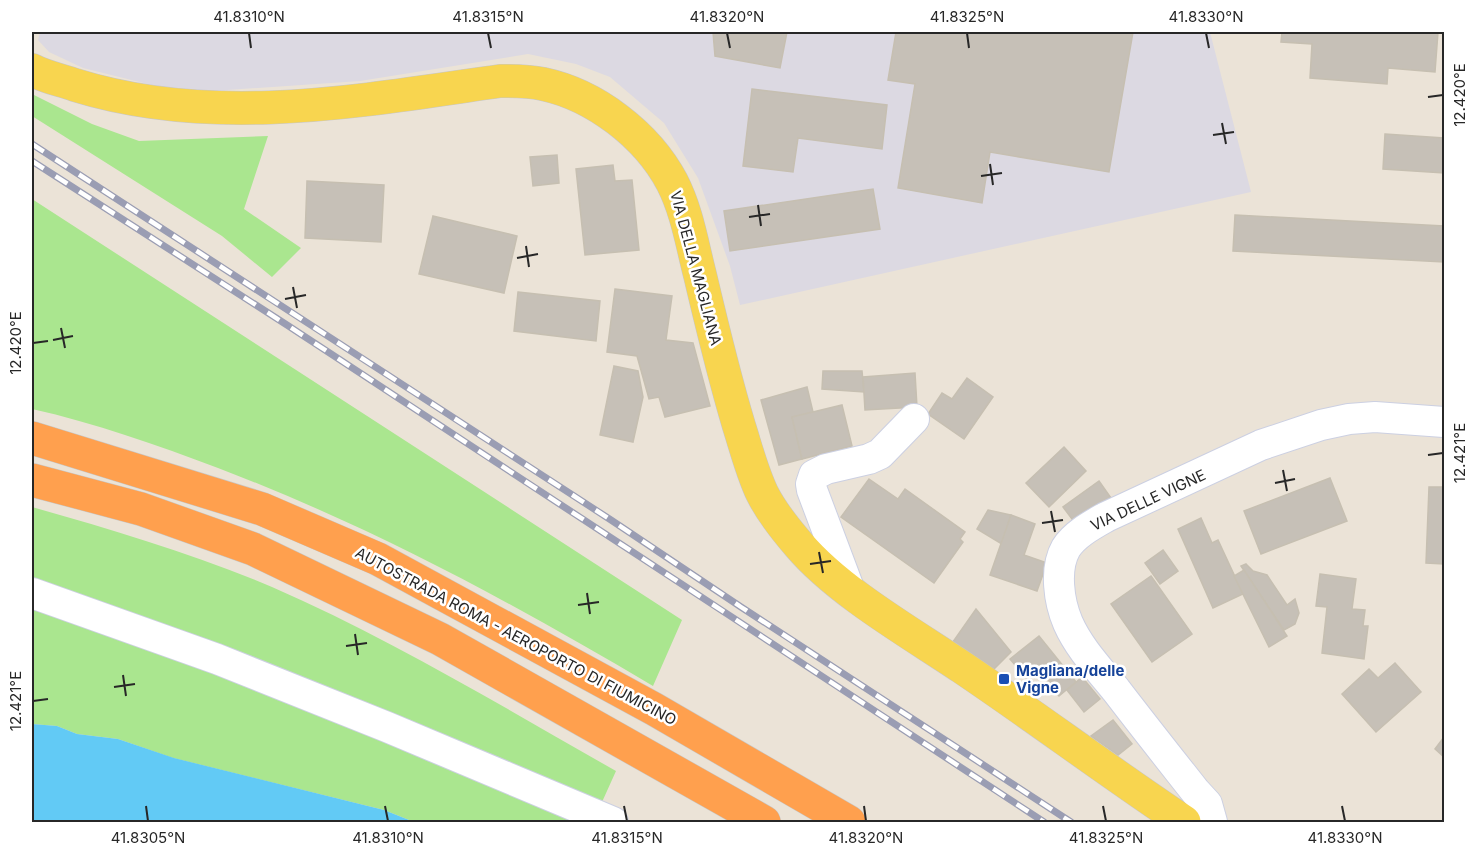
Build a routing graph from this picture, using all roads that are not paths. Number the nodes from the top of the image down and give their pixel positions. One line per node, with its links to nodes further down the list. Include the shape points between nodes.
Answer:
1 (32, 70): 6 (main road, VIA DELLA MAGLIANA, via 138,101 238,108 355,102 500,81 543,84 599,107 654,155 681,202 726,383 762,493 800,546)
2 (914, 419): 6 (street, via 880,454 814,475 812,490)
3 (1444, 422): 12 (street, VIA DELLE VIGNE, via 1362,417 1280,438 1106,517 1081,533 1066,549 1059,581 1069,625 1091,659 1207,804)
4 (32, 438): 10 (highway, AUTOSTRADA ROMA - AEROPORTO DI FIUMICINO, via 262,508 378,559 654,709)
5 (32, 480): 9 (highway, via 141,509 254,549 440,639)
6 (850, 591): 11 (main road, VIA DELLA MAGLIANA)
7 (32, 593): 8 (street, via 217,659)
8 (614, 822)
9 (764, 822)
10 (849, 822)
11 (1184, 822)
12 (1212, 822)

